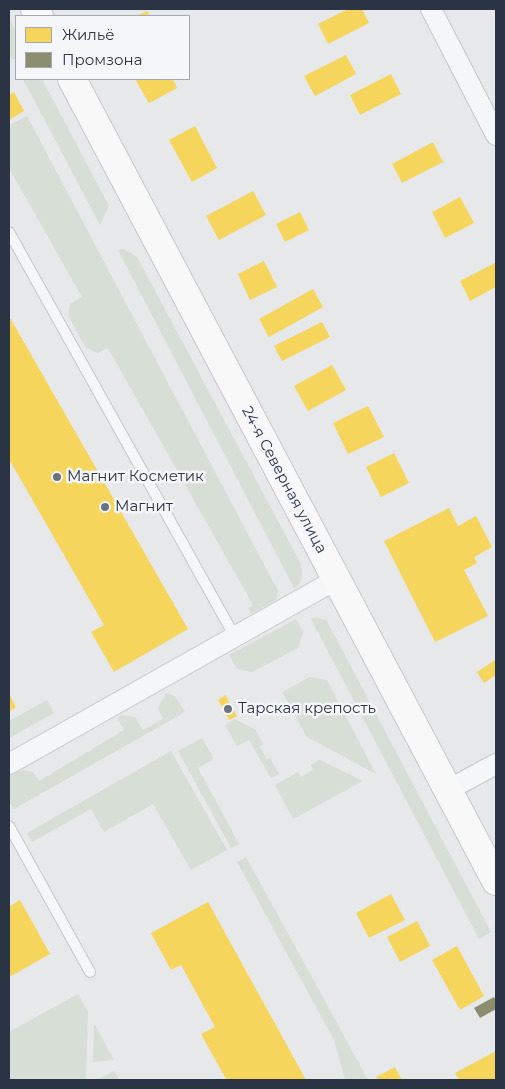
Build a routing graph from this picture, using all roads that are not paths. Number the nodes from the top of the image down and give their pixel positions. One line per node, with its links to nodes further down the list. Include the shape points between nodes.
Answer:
1 (431, 9): 3 (street)
2 (73, 80): 5 (main road, 24-я Северная улица)
3 (496, 135)
4 (9, 232): 6 (lane)
5 (337, 579): 6 (street); 9 (main road, 24-я Северная улица)
6 (235, 637): 7 (street)
7 (9, 764)
8 (496, 764): 9 (street)
9 (448, 790): 11 (main road, 24-я Северная улица)
10 (9, 826): 12 (lane)
11 (496, 882)
12 (90, 972)

